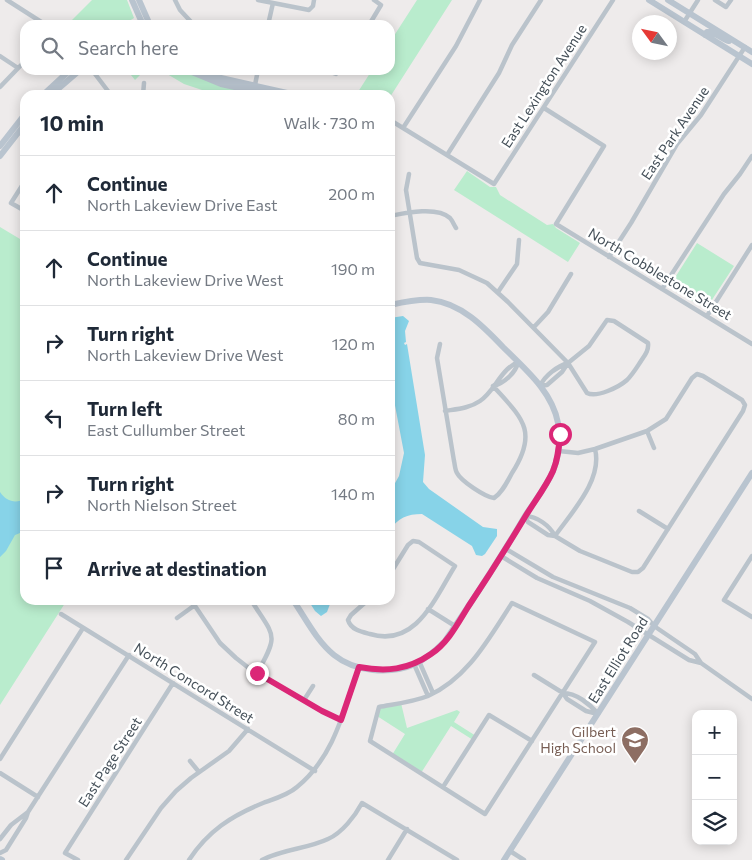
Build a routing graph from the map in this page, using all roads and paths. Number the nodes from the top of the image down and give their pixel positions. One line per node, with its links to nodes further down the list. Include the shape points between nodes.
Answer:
1 (7, 0): 18 (street)
2 (132, 0): 19 (street)
3 (139, 0): 20 (street)
4 (175, 0): 21 (street)
5 (258, 0): 16 (street)
6 (314, 0): 16 (street, via 309,10)
7 (374, 0): 23 (street, via 382,5)
8 (480, 0): 49 (street, via 456,46)
9 (541, 0): 52 (street)
10 (613, 0): 46 (street, East Lexington Avenue)
11 (649, 0): 24 (street)
12 (668, 0): 17 (street)
13 (698, 0): 17 (street)
14 (715, 0): 15 (street, via 726,7)
15 (731, 0)
16 (273, 3): 22 (street)
17 (690, 13): 24 (street); 26 (street)
18 (38, 20)
19 (142, 20)
20 (143, 20)
21 (189, 20)
22 (269, 20)
23 (372, 20)
24 (684, 22): 25 (street)
25 (705, 35): 26 (street, via 709,31); 30 (street)
26 (735, 42): 27 (street)
27 (744, 47): 28 (street); 30 (street, East Park Avenue)
28 (752, 52)
29 (0, 56): 32 (street)
30 (739, 56): 31 (street); 63 (street, East Park Avenue, via 701,115 677,144)
31 (752, 64)
32 (18, 68): 40 (street)
33 (65, 75): 41 (street)
34 (74, 75): 42 (street)
35 (96, 75): 43 (street)
36 (198, 75): 45 (street, via 214,82)
37 (212, 75): 45 (street)
38 (257, 75): 45 (street)
39 (144, 83): 44 (street)
40 (0, 87)
41 (48, 90)
42 (58, 90)
43 (107, 90)
44 (143, 90)
45 (253, 90)
46 (544, 108): 52 (street, East Lexington Avenue, via 494,184); 63 (street, North Cobblestone Street, via 604,146 556,224)
47 (20, 120): 51 (street)
48 (395, 123): 49 (street)
49 (403, 128): 52 (street)
50 (20, 130): 53 (street)
51 (0, 146)
52 (447, 155)
53 (0, 156)
54 (752, 156): 65 (street)
55 (409, 174): 58 (street, via 406,186)
56 (20, 189): 57 (street, via 11,203)
57 (20, 209)
58 (409, 212): 59 (street); 60 (street, via 441,214 450,218); 66 (street, via 420,263 459,270)
59 (395, 215)
60 (456, 228)
61 (519, 240): 66 (street, via 517,264)
62 (752, 246): 68 (street)
63 (609, 257): 65 (street, North Cobblestone Street)
64 (571, 274): 69 (street, via 546,315)
65 (662, 289): 68 (street, North Cobblestone Street)
66 (498, 292): 69 (street)
67 (395, 304): 72 (street, via 432,300 461,310)
68 (707, 316): 71 (street, North Cobblestone Street)
69 (534, 327): 73 (street)
70 (440, 344): 76 (street, via 437,358)
71 (752, 344)
72 (518, 362): 74 (street); 75 (street)
73 (568, 364): 73 (street, via 589,346 608,319 649,344 626,380 595,394 588,394); 75 (street, via 556,378)
74 (493, 386): 76 (street, via 480,401); 76 (street, via 520,415 526,437 518,465 494,498 469,485 457,474)
75 (540, 386): 80 (street, via 556,415)
76 (445, 411)
77 (647, 431): 78 (street); 79 (street); 84 (street, via 666,419 697,374 742,400 745,405)
78 (654, 448)
79 (595, 449): 80 (street, via 578,453); 85 (street, via 596,471)
80 (559, 451): 83 (street, via 552,472)
81 (752, 473): 98 (street, East Elliot Road)
82 (639, 511): 84 (street)
83 (525, 516): 85 (street, via 528,522); 86 (street)
84 (668, 529): 85 (street, via 638,572 580,552)
85 (555, 536)
86 (504, 552): 97 (street); 98 (street, via 553,577 626,606); 100 (street, via 537,578 599,605)
87 (752, 556): 96 (street, via 724,600)
88 (395, 566): 93 (street, via 413,540 455,566)
89 (195, 605): 95 (street); 105 (street, via 226,650)
90 (254, 605): 105 (street, via 269,626 273,640)
91 (296, 605): 104 (street, via 317,638 335,656)
92 (362, 605): 93 (street, via 348,620 350,626 379,637 399,636 418,624)
93 (428, 609): 97 (street)
94 (61, 614): 99 (street, North Concord Street)
95 (177, 618)
96 (752, 618)
97 (455, 626): 102 (street, via 433,653)
98 (654, 626): 100 (street, East Elliot Road); 103 (street, via 695,654)
99 (83, 628): 101 (street, North Concord Street); 118 (street)
100 (649, 634): 103 (street, via 689,660); 114 (street, East Elliot Road)
101 (128, 655): 107 (street, North Concord Street); 124 (street)
102 (417, 663): 104 (street, via 378,671); 109 (street); 111 (street)
103 (701, 663): 112 (street)
104 (359, 667): 115 (street)
105 (257, 673): 113 (street)
106 (534, 675): 110 (street)
107 (174, 683): 116 (street, North Concord Street); 131 (street, East Page Street, via 65,853)
108 (314, 686): 113 (street)
109 (434, 693): 110 (street, via 469,666 512,603 595,642); 111 (street)
110 (563, 693): 114 (street, via 570,693); 117 (street)
111 (428, 696): 123 (street, via 379,707 370,741)
112 (752, 699)
113 (304, 700): 115 (street)
114 (598, 714): 128 (street, East Elliot Road)
115 (341, 720): 120 (street, via 337,735)
116 (248, 729): 120 (street, North Concord Street); 121 (street, via 229,751)
117 (532, 741): 123 (street, via 489,715); 123 (street, via 486,814)
118 (0, 759)
119 (190, 761): 121 (street)
120 (315, 771): 133 (street, via 296,789 239,812 199,844)
121 (199, 772): 132 (street, via 161,808)
122 (0, 773): 124 (street)
123 (443, 787)
124 (38, 797): 125 (street)
125 (28, 812): 127 (street, via 10,825); 129 (street, via 6,850)
126 (407, 829): 130 (street); 134 (street, via 362,803 355,815 329,839); 135 (street)
127 (0, 839)
128 (510, 851): 136 (street, East Elliot Road); 137 (street)
129 (0, 853)
130 (454, 859)
131 (78, 860)
132 (126, 860)
133 (189, 860)
134 (262, 860)
135 (388, 860)
136 (504, 860)
137 (524, 860)

